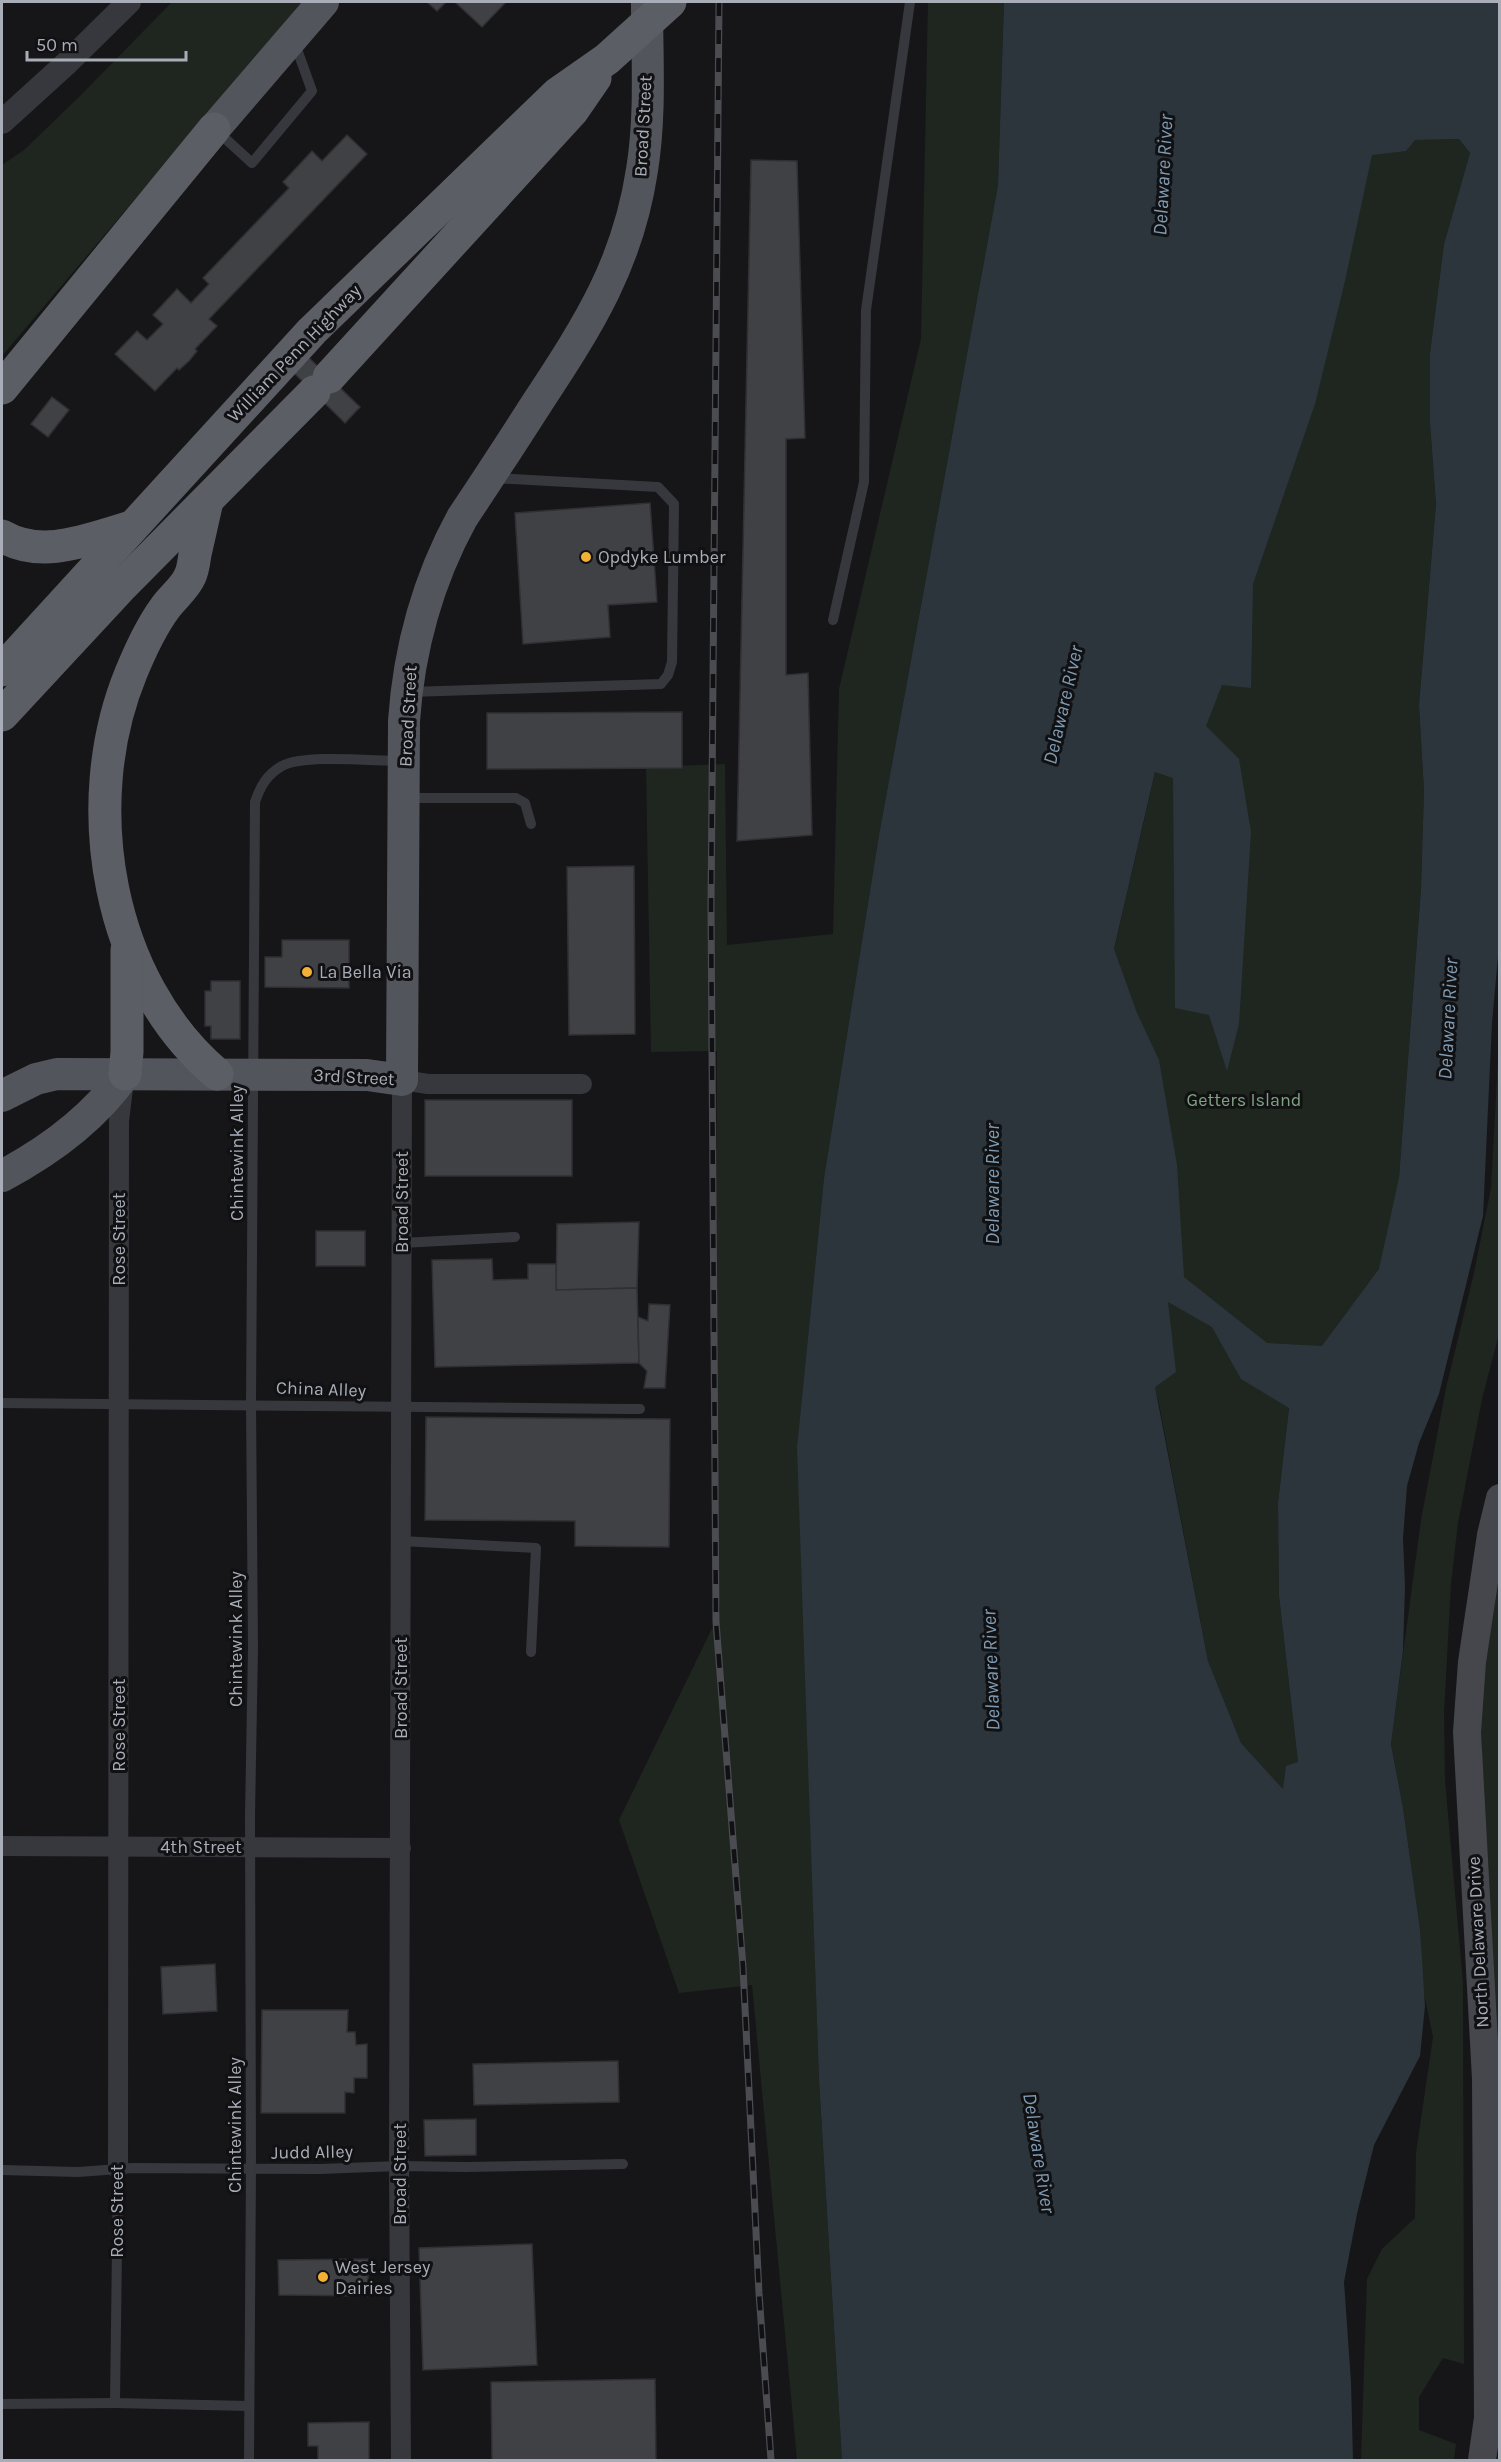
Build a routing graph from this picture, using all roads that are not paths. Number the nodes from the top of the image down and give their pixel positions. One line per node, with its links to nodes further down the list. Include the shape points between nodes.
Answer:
1 (129, 2): 8 (street)
2 (323, 2): 6 (main road)
3 (647, 2): 11 (main road, Broad Street, via 645,146 630,230 596,311)
4 (669, 2): 7 (highway, William Penn Highway)
5 (910, 2): 15 (lane, via 866,310 864,482)
6 (293, 38): 9 (main road); 9 (lane, via 312,91 252,163)
7 (607, 59): 12 (highway, William Penn Highway, via 573,110 321,385); 13 (highway, William Penn Highway, via 557,94 343,301)
8 (2, 122)
9 (214, 129): 10 (highway)
10 (2, 388)
11 (489, 478): 17 (main road, Broad Street, via 450,542 429,591 415,639); 17 (lane, via 658,488 674,504 672,662 668,675 662,684)
12 (207, 501): 18 (highway, William Penn Highway); 22 (highway, via 190,576 163,611 141,651 123,697 110,751 106,836 114,894)
13 (132, 527): 14 (highway, via 59,547 30,546); 16 (highway, William Penn Highway)
14 (2, 536)
15 (833, 620)
16 (2, 670)
17 (406, 693): 19 (main road, Broad Street)
18 (2, 715)
19 (405, 761): 20 (main road, Broad Street); 25 (lane, Chintewink Alley, via 302,760 274,771 259,789 255,802)
20 (405, 798): 21 (lane, via 516,798 525,802); 26 (main road, Broad Street)
21 (531, 824)
22 (126, 938): 23 (highway); 24 (highway, via 165,1016 182,1041)
23 (125, 1074): 24 (main road, 3rd Street); 28 (main road, 3rd Street, via 46,1076); 29 (main road, via 87,1118); 33 (street, Rose Street, via 119,1121)
24 (217, 1074): 25 (main road, 3rd Street)
25 (254, 1074): 26 (main road, 3rd Street, via 367,1075); 34 (lane, Chintewink Alley)
26 (402, 1080): 27 (street, 3rd Street, via 428,1084); 31 (street, Broad Street)
27 (582, 1084)
28 (2, 1096)
29 (2, 1176)
30 (515, 1237): 31 (lane)
31 (402, 1243): 35 (street, Broad Street)
32 (2, 1403): 33 (lane, China Alley)
33 (119, 1403): 34 (lane, China Alley); 41 (street, Rose Street)
34 (251, 1403): 35 (lane, China Alley); 42 (lane, Chintewink Alley)
35 (401, 1408): 36 (lane, China Alley); 38 (street, Broad Street)
36 (640, 1409)
37 (1500, 1498): 54 (main road, North Delaware Drive, via 1472,1662 1467,1732 1486,2079 1488,2418)
38 (401, 1541): 39 (lane, via 536,1548); 43 (street, Broad Street)
39 (531, 1652)
40 (2, 1846): 41 (street, 4th Street)
41 (118, 1846): 42 (street, 4th Street); 46 (street, Rose Street)
42 (250, 1847): 43 (street, 4th Street); 47 (lane, Chintewink Alley)
43 (400, 1848): 45 (street, Broad Street)
44 (623, 2164): 45 (lane, Judd Alley)
45 (399, 2166): 47 (lane, Judd Alley); 53 (street, Broad Street)
46 (118, 2169): 47 (lane, Judd Alley); 48 (lane, Judd Alley); 49 (lane, Rose Street)
47 (252, 2169): 51 (lane, Chintewink Alley)
48 (2, 2170)
49 (115, 2403): 50 (lane); 51 (lane)
50 (2, 2404)
51 (249, 2406): 52 (lane, Chintewink Alley)
52 (249, 2460)
53 (401, 2460)
54 (1482, 2460)

